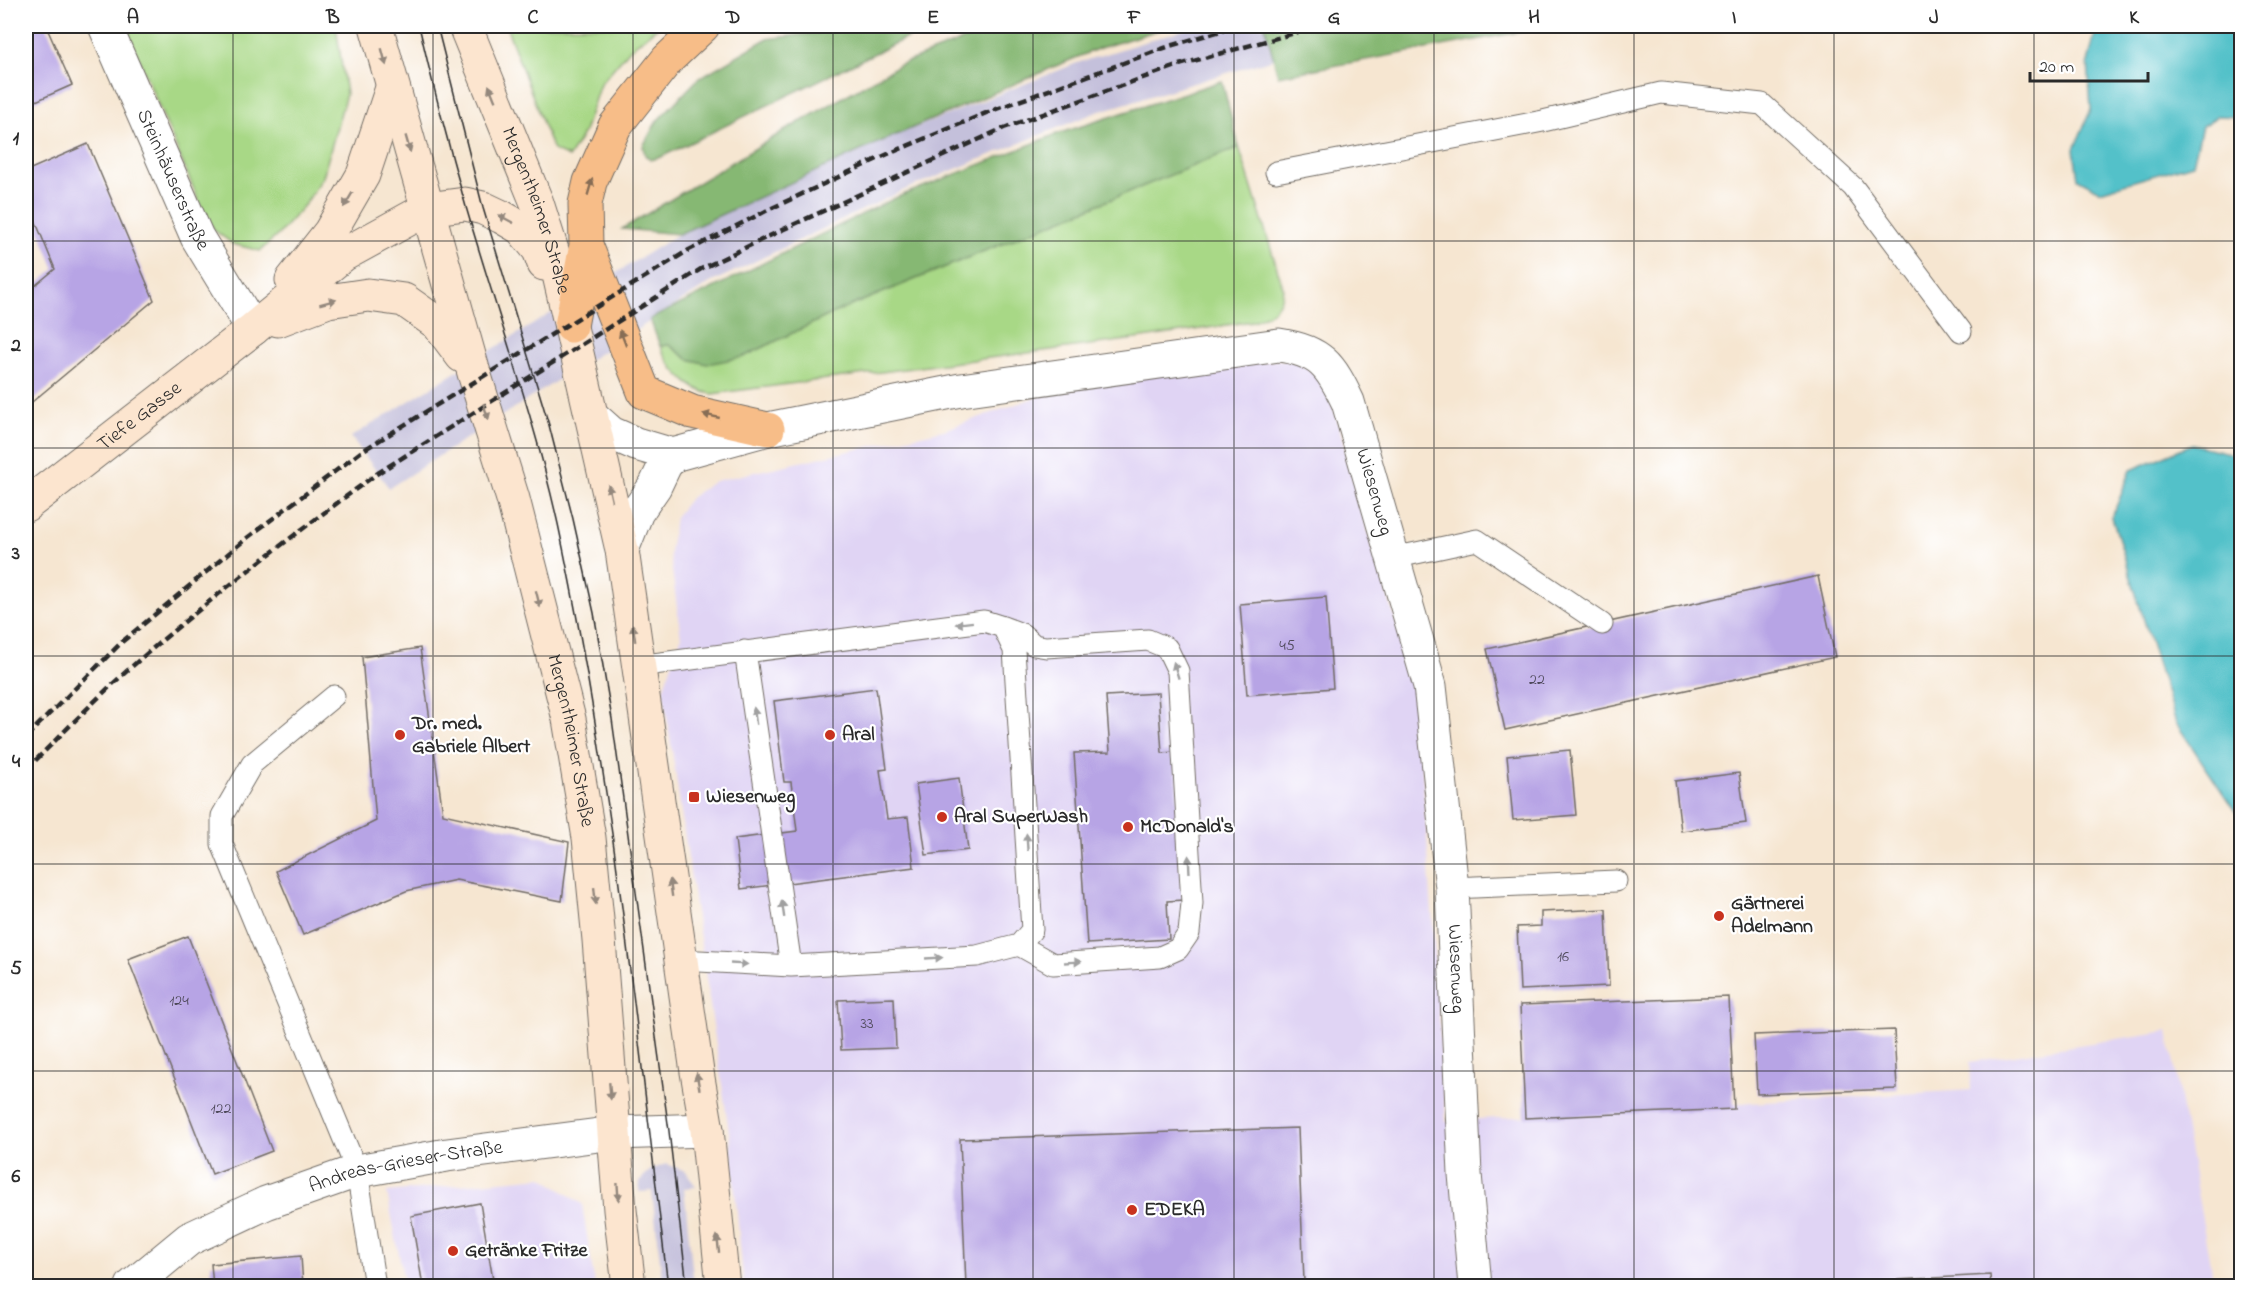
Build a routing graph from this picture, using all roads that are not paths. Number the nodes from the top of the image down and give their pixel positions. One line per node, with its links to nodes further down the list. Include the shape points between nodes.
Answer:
1 (105, 26): 10 (street, Steinhäuserstraße, via 197,237)
2 (376, 26): 5 (main road, Mergentheimer Straße, one-way to 5)
3 (465, 26): 9 (main road, Mergentheimer Straße, one-way to 3, via 537,203)
4 (703, 26): 8 (main road, one-way to 4, via 585,204 590,182 615,126 667,60)
5 (392, 87): 7 (main road, Mergentheimer Straße, one-way to 7); 10 (main road, Tiefe Gasse, one-way to 10, via 363,175 330,232)
6 (1276, 172): 11 (lane, via 1543,121 1661,93 1762,104 1852,188)
7 (427, 209): 10 (main road, Tiefe Gasse, via 343,255); 12 (main road, Mergentheimer Straße); 13 (main road, Mergentheimer Straße, one-way to 7, via 539,250 521,228 483,208 465,204)
8 (586, 245): 9 (main road); 14 (main road, one-way to 8, via 692,412 644,392)
9 (571, 326): 13 (main road, Mergentheimer Straße)
10 (253, 329): 12 (main road, Tiefe Gasse, one-way to 12, via 328,301 368,294 404,300 438,324); 16 (main road, Tiefe Gasse)
11 (1961, 331)
12 (474, 373): 30 (main road, Mergentheimer Straße, one-way to 30, via 513,499 569,719 589,838)
13 (591, 409): 15 (street, via 611,432); 17 (main road, Mergentheimer Straße, one-way to 13)
14 (768, 429): 15 (street, Wiesenweg); 18 (street, Wiesenweg, via 961,390 1280,345 1301,348 1336,376 1348,402)
15 (673, 455): 17 (street, via 637,512)
16 (26, 506)
17 (622, 550): 22 (main road, Mergentheimer Straße, one-way to 17)
18 (1393, 558): 19 (lane, via 1477,540); 25 (street, Wiesenweg, via 1430,686)
19 (1602, 624)
20 (1003, 627): 21 (lane, one-way to 21, via 984,621); 26 (lane, one-way to 20, via 1032,930 1014,650); 26 (lane, one-way to 20, via 1053,964 1160,957 1178,948 1189,933 1192,903 1178,671 1167,648 1148,640 1046,647 1034,645 1022,634)
21 (745, 651): 22 (lane); 28 (lane, one-way to 21)
22 (638, 666): 27 (main road, Mergentheimer Straße, one-way to 22)
23 (334, 696): 31 (lane, via 252,764 222,816 222,844)
24 (1616, 881): 25 (lane)
25 (1452, 888): 36 (street, Wiesenweg, via 1464,1150)
26 (1019, 945): 28 (lane, one-way to 26, via 977,956)
27 (681, 960): 28 (lane, one-way to 28); 29 (main road, Mergentheimer Straße, one-way to 27)
28 (791, 966)
29 (707, 1130): 30 (street, Andreas-Grieser-Straße); 35 (main road, Mergentheimer Straße, one-way to 29)
30 (614, 1133): 31 (street, Andreas-Grieser-Straße); 34 (main road, Mergentheimer Straße, one-way to 34)
31 (357, 1171): 32 (street, Andreas-Grieser-Straße, via 267,1203 189,1239); 33 (lane)
32 (132, 1287)
33 (375, 1287)
34 (628, 1287)
35 (723, 1287)
36 (1475, 1287)

